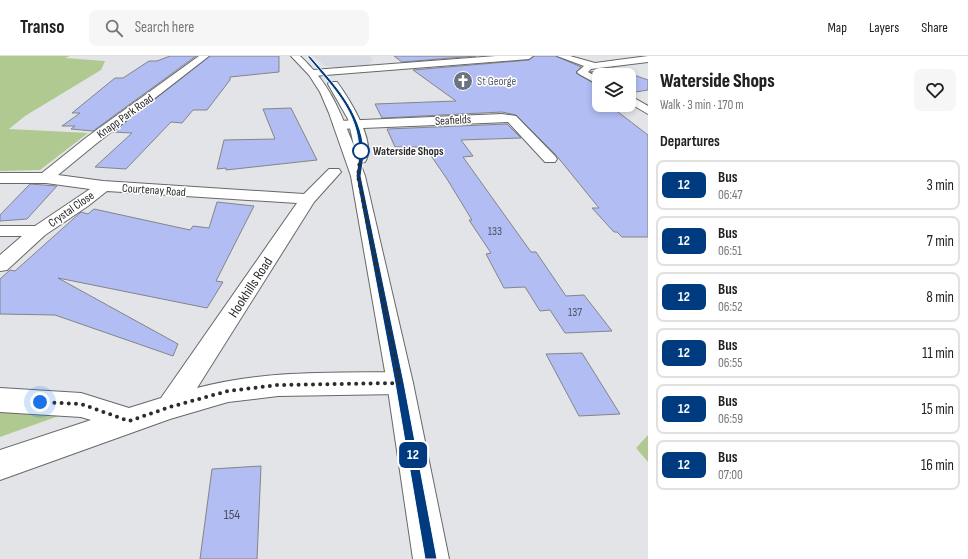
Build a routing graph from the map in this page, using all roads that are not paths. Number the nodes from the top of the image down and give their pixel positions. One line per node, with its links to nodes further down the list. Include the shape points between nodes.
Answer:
1 (205, 56): 22 (street, Knapp Park Road, via 92,140)
2 (295, 56): 10 (street)
3 (309, 56): 10 (street)
4 (529, 56): 9 (street)
5 (561, 56): 8 (street)
6 (648, 59): 8 (street)
7 (382, 60): 9 (street)
8 (595, 66): 11 (street, via 588,67 582,72)
9 (389, 68): 10 (street)
10 (318, 72): 16 (street, via 344,98); 17 (street)
11 (592, 78)
12 (636, 94): 13 (street)
13 (648, 96)
14 (636, 103): 15 (street)
15 (648, 112)
16 (356, 124): 17 (street, Seafields); 18 (street, Seafields, via 502,118 512,120); 20 (street, via 361,152)
17 (339, 125): 20 (street)
18 (550, 159)
19 (334, 172): 24 (street, Hookhills Road)
20 (358, 176): 28 (street)
21 (0, 178): 22 (street, Courtenay Road)
22 (46, 178): 23 (street, Courtenay Road)
23 (103, 186): 24 (street, Courtenay Road); 25 (street, Crystal Close, via 82,203)
24 (308, 200): 30 (street, Hookhills Road)
25 (38, 230): 26 (street, Crystal Close); 27 (street, Crystal Close)
26 (0, 231)
27 (0, 265)
28 (400, 383): 30 (street, via 278,385 228,391); 33 (street)
29 (0, 400): 31 (street, via 81,404)
30 (170, 407): 31 (street)
31 (129, 421): 32 (street)
32 (0, 465)
33 (431, 559)

